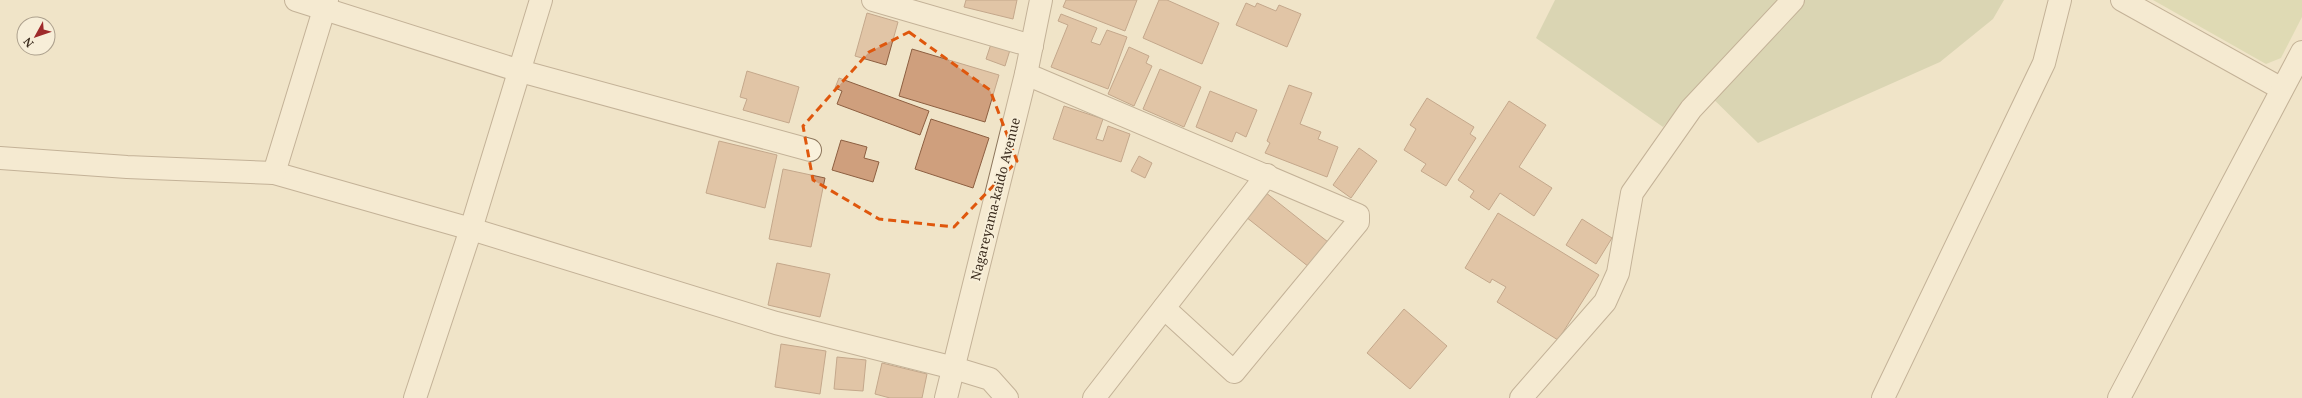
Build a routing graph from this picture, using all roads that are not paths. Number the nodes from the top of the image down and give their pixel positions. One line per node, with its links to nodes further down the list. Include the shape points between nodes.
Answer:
1 (296, 0): 8 (street)
2 (541, 0): 11 (street)
3 (873, 0): 9 (street)
4 (1041, 0): 9 (street, Nagareyama-kaido Avenue)
5 (1793, 0): 25 (street, via 1691,110 1632,193 1618,273 1605,302)
6 (2060, 0): 26 (street, via 2044,64)
7 (2122, 0): 13 (street)
8 (326, 5): 11 (street); 16 (street)
9 (1032, 46): 12 (street, Nagareyama-kaido Avenue)
10 (2302, 52): 13 (street)
11 (520, 71): 14 (street); 18 (street)
12 (1026, 74): 17 (street); 20 (street, Nagareyama-kaido Avenue)
13 (2282, 88): 27 (street)
14 (810, 150)
15 (0, 158): 16 (street, via 127,167)
16 (274, 173): 18 (street)
17 (1267, 175): 19 (street); 19 (street, via 1358,215 1358,222 1234,372)
18 (471, 229): 20 (street, via 776,323); 21 (street)
19 (1164, 308): 24 (street)
20 (954, 368): 22 (street, Nagareyama-kaido Avenue); 23 (street, via 990,379)
21 (415, 398)
22 (946, 398)
23 (1007, 398)
24 (1094, 398)
25 (1521, 398)
26 (1883, 398)
27 (2119, 398)

